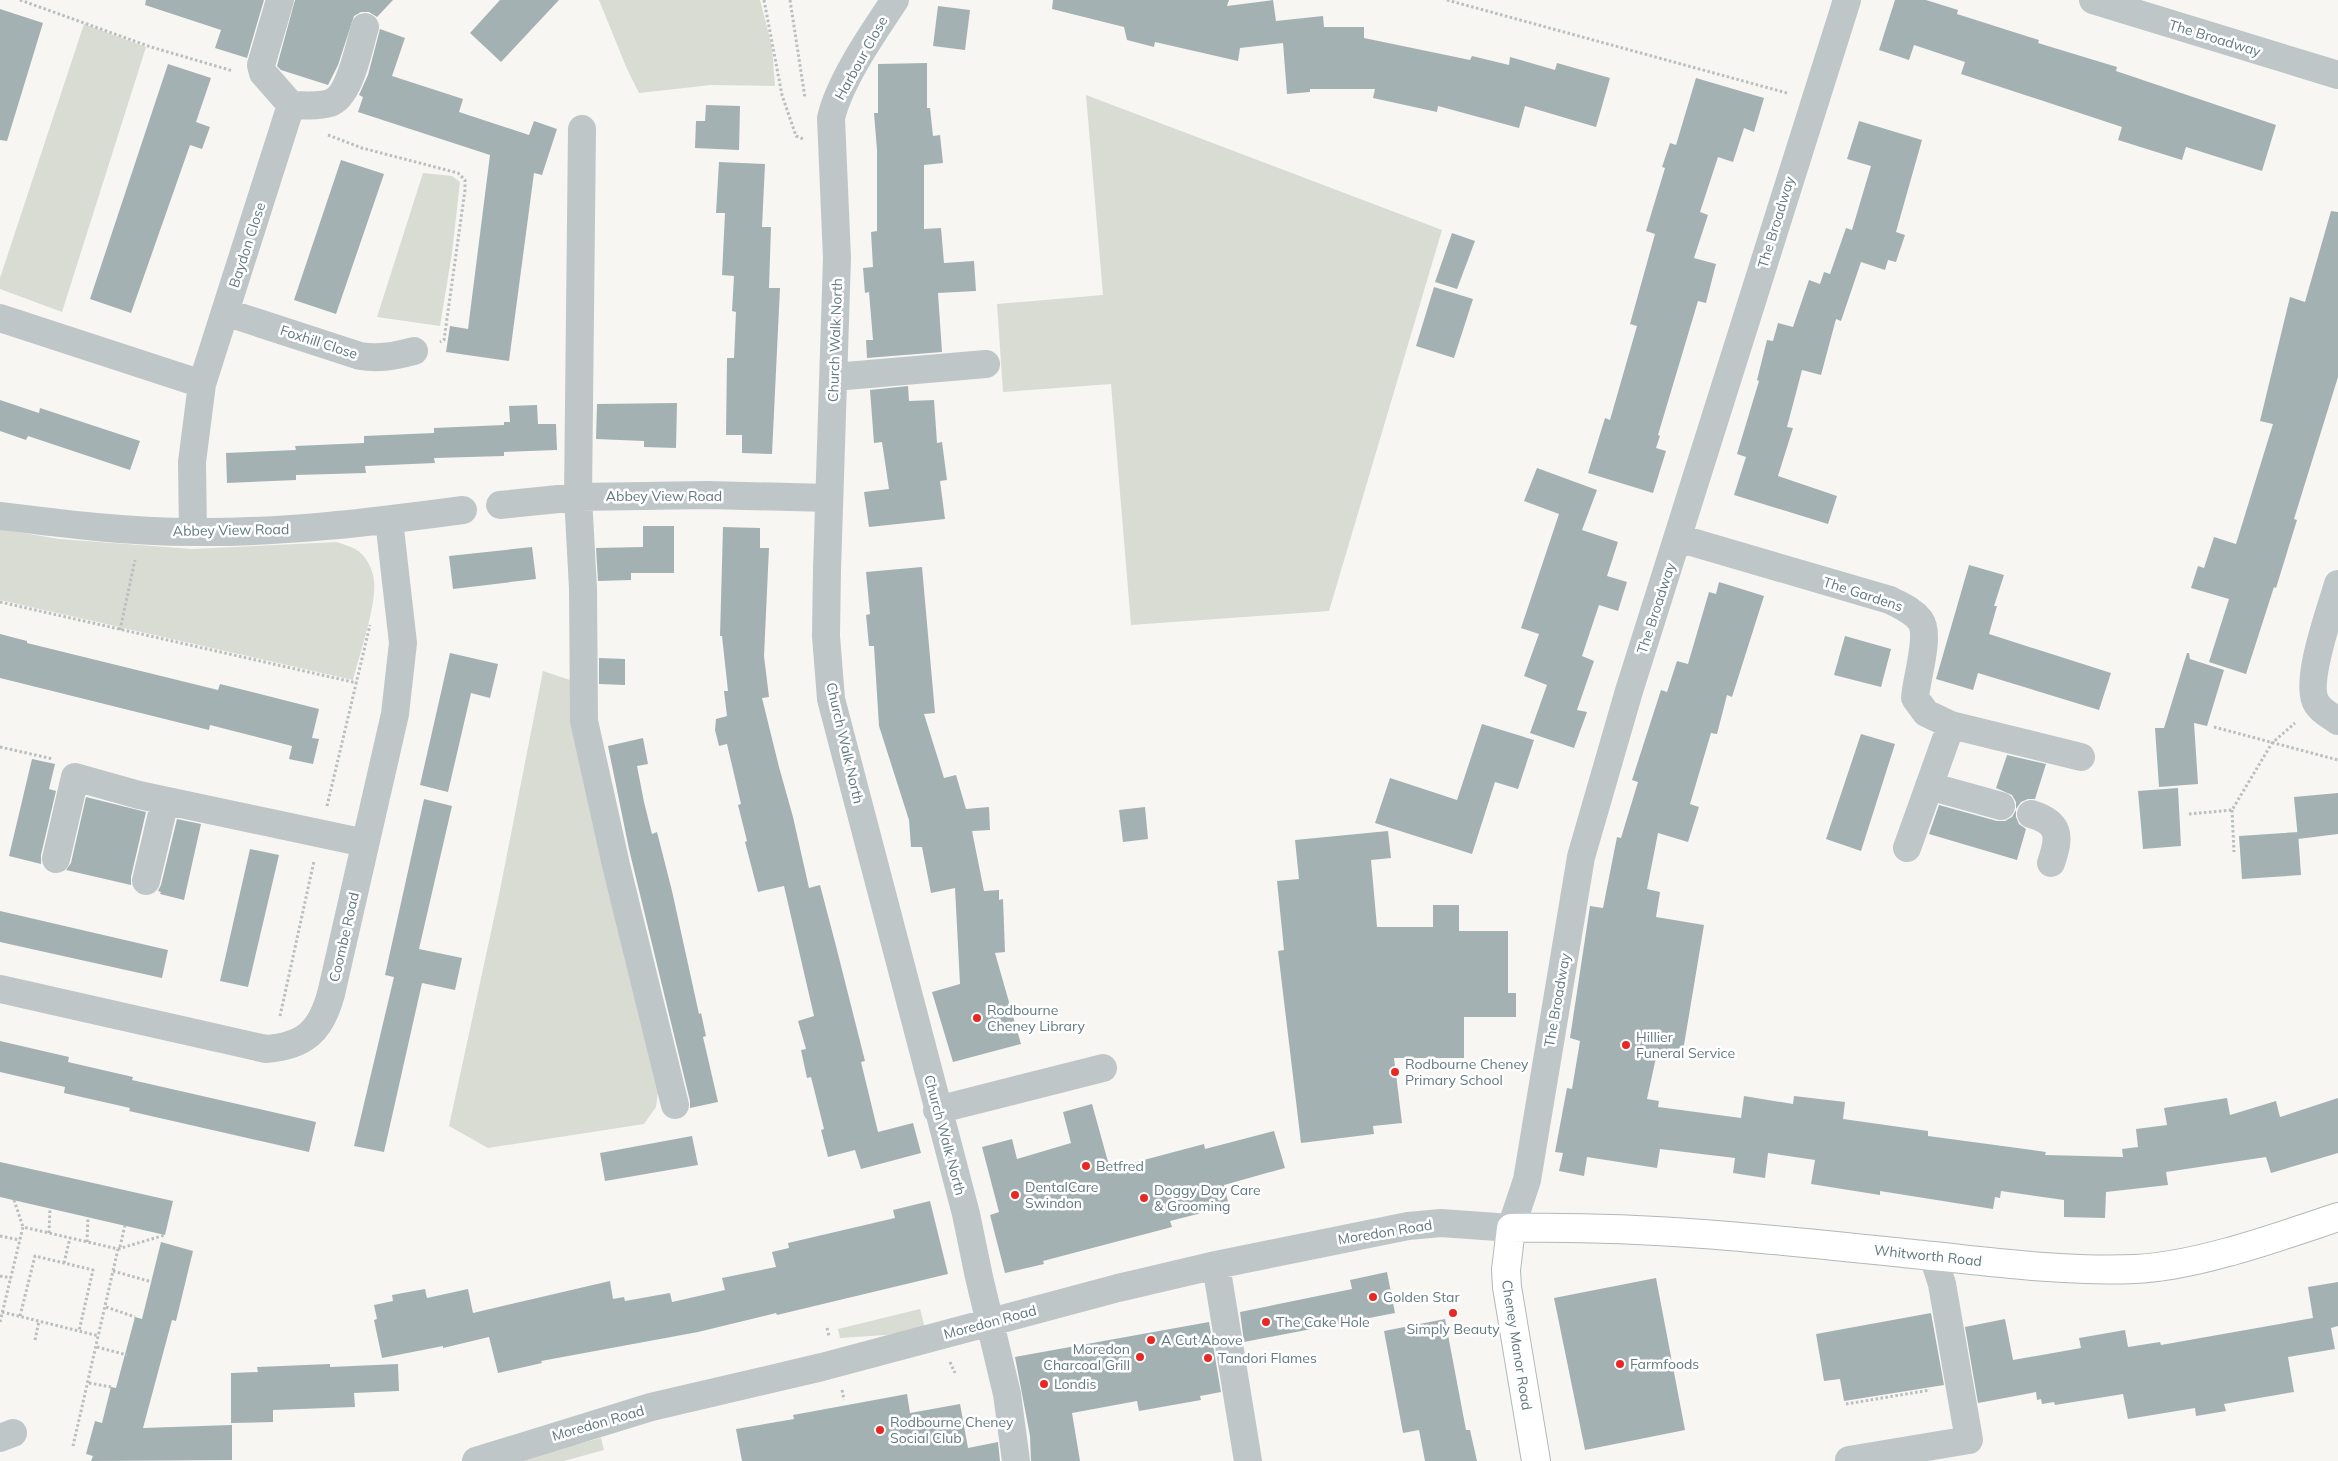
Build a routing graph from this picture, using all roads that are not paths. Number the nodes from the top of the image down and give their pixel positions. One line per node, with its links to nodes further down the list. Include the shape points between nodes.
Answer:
1 (280, 0): 7 (street, via 261,65 263,73)
2 (895, 0): 8 (street, Harbour Close, via 848,76)
3 (1847, 0): 23 (street, The Broadway)
4 (2093, 0): 6 (street, The Broadway)
5 (365, 27): 7 (street, via 346,88 338,99 319,105)
6 (2338, 75)
7 (291, 105): 10 (street, Baydon Close)
8 (831, 118): 14 (street, Church Walk North, via 837,258)
9 (582, 129): 16 (street)
10 (225, 312): 12 (street, Foxhill Close, via 360,356 374,358); 15 (street, Baydon Close)
11 (0, 318): 15 (street)
12 (414, 351)
13 (986, 364): 14 (street)
14 (834, 377): 17 (street, Church Walk North)
15 (202, 384): 22 (street, Baydon Close, via 192,462)
16 (578, 497): 17 (street, Abbey View Road, via 706,495); 18 (street, Abbey View Road); 39 (street, via 583,588 584,721)
17 (829, 498): 40 (street, Church Walk North, via 826,636 831,699)
18 (500, 505)
19 (462, 510): 21 (street, Abbey View Road)
20 (0, 516): 22 (street, Abbey View Road, via 77,526)
21 (389, 520): 22 (street, Abbey View Road, via 282,530); 32 (street, Coombe Road, via 402,628 402,656 395,714)
22 (193, 532)
23 (1678, 538): 26 (street, The Gardens, via 1890,600 1910,610 1921,621 1923,634 1916,698 1926,713); 42 (street, The Broadway, via 1581,857 1527,1180)
24 (2338, 584): 25 (street, via 2315,663 2312,691 2316,704)
25 (2338, 721)
26 (1951, 725): 27 (street, The Gardens); 28 (street)
27 (2081, 757)
28 (1929, 786): 30 (street); 33 (street)
29 (165, 800): 32 (street); 34 (street, via 75,777); 36 (street)
30 (2001, 806)
31 (2031, 814): 35 (street, via 2048,821 2055,828 2057,844)
32 (365, 843): 37 (street, Coombe Road, via 328,1006 318,1027 294,1044 273,1048 243,1045)
33 (1906, 848)
34 (56, 859)
35 (2051, 863)
36 (146, 881)
37 (0, 989)
38 (1103, 1068): 40 (street)
39 (675, 1105)
40 (937, 1110): 45 (street, Church Walk North, via 966,1214)
41 (2338, 1218): 43 (main road, Whitworth Road, via 2197,1259 2136,1269 2053,1267)
42 (1511, 1228): 43 (main road, Whitworth Road, via 1570,1226 1653,1230); 44 (street, Moredon Road, via 1441,1223 1408,1226); 50 (main road, Cheney Manor Road, via 1507,1287)
43 (1933, 1256): 46 (street, via 1942,1284 1969,1440)
44 (1216, 1265): 45 (street, Moredon Road); 49 (street)
45 (990, 1322): 47 (street, Moredon Road, via 651,1407); 48 (street, Church Walk North)
46 (1849, 1460)
47 (476, 1461)
48 (1016, 1461)
49 (1248, 1461)
50 (1536, 1461)

